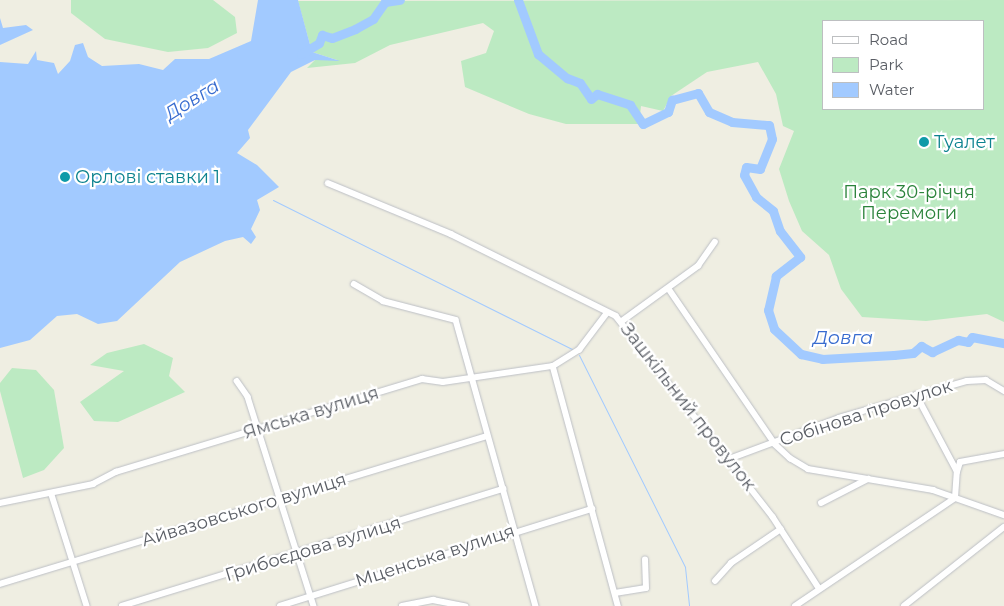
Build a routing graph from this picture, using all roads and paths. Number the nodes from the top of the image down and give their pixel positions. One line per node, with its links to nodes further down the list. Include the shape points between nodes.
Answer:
1 (328, 183): 5 (street, Зашкільний провулок, via 451,234)
2 (715, 242): 4 (street, via 698,266)
3 (354, 284): 8 (street, via 384,301 456,320)
4 (670, 289): 6 (street); 14 (street)
5 (607, 313): 6 (street, Зашкільний провулок); 7 (street, Ямська вулиця, via 579,350)
6 (622, 321): 16 (street, Зашкільний провулок)
7 (553, 366): 8 (street, Ямська вулиця); 25 (street)
8 (470, 377): 12 (street, Ямська вулиця, via 443,382 422,379); 13 (street)
9 (237, 380): 12 (street, via 248,397)
10 (1004, 390): 11 (street, Собінова провулок, via 986,380)
11 (916, 395): 14 (street, Собінова провулок); 17 (street)
12 (258, 428): 20 (street, Ямська вулиця); 22 (street)
13 (487, 436): 19 (street); 22 (street, Айвазовського вулиця)
14 (775, 444): 16 (street, Собінова провулок, via 764,443); 18 (street, via 808,469)
15 (1004, 454): 17 (street, via 960,462)
16 (730, 459): 28 (street, Зашкільний провулок)
17 (957, 472): 21 (street)
18 (868, 479): 21 (street); 24 (street)
19 (503, 489): 29 (street); 30 (street, Грибоєдова вулиця)
20 (52, 495): 23 (street, Ямська вулиця); 32 (street)
21 (955, 498): 26 (street); 35 (street)
22 (279, 500): 30 (street); 32 (street, Айвазовського вулиця)
23 (0, 503)
24 (821, 503)
25 (592, 509): 29 (street, Мценська вулиця); 36 (street)
26 (1004, 515)
27 (1004, 527): 47 (street)
28 (781, 529): 33 (street, via 731,564); 35 (street, Зашкільний провулок)
29 (515, 531): 37 (street, Мценська вулиця); 44 (street)
30 (295, 555): 37 (street); 39 (street, Грибоєдова вулиця)
31 (644, 560): 36 (street, via 646,588)
32 (74, 561): 34 (street, Айвазовського вулиця); 38 (street, via 72,572)
33 (715, 581)
34 (0, 584)
35 (819, 588): 46 (street)
36 (615, 593): 45 (street)
37 (309, 596): 40 (street, Мценська вулиця); 41 (street)
38 (87, 606)
39 (122, 606)
40 (280, 606)
41 (314, 606)
42 (402, 606): 43 (street, via 433,600)
43 (465, 606)
44 (536, 606)
45 (618, 606)
46 (795, 606)
47 (904, 606)

